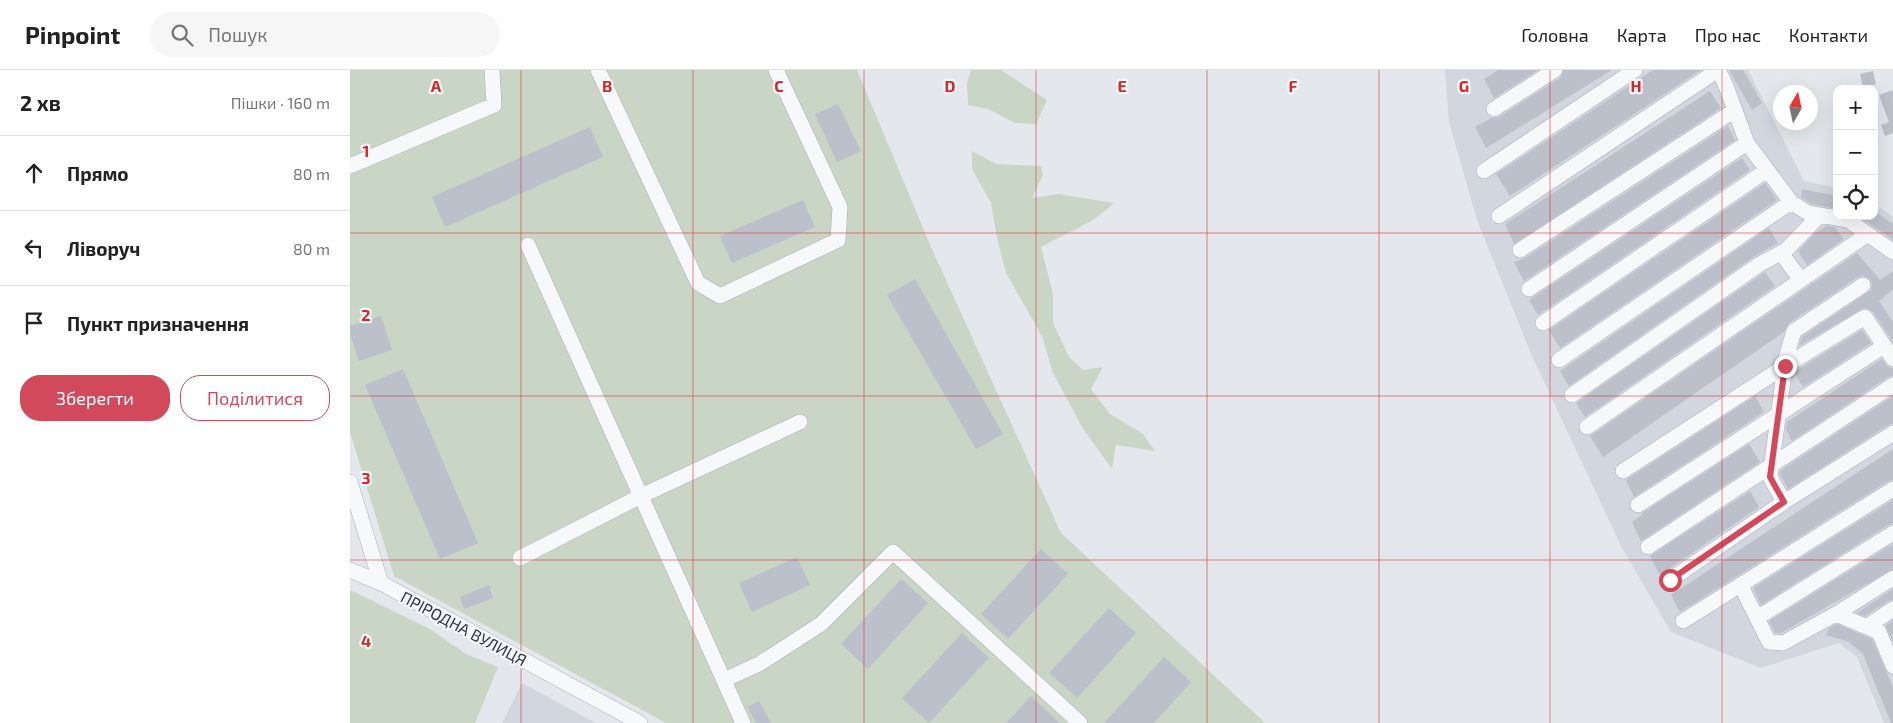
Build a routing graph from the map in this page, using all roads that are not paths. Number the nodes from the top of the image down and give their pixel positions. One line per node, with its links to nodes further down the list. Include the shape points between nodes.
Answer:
1 (492, 70): 10 (street, via 494,105)
2 (598, 70): 3 (street, via 698,283 720,296 838,240 840,206)
3 (776, 70)
4 (1555, 70): 7 (street)
5 (1635, 70): 12 (street)
6 (1718, 70): 8 (street); 15 (street)
7 (1494, 109)
8 (1735, 110): 9 (street); 18 (street)
9 (1747, 143): 11 (street); 23 (street)
10 (350, 166)
11 (1767, 170): 13 (street); 24 (street)
12 (1484, 171)
13 (1791, 202): 14 (street); 26 (street)
14 (1820, 215): 16 (street, via 1848,220); 20 (street)
15 (1499, 216)
16 (1868, 234): 19 (street); 21 (street)
17 (528, 245): 39 (street)
18 (1520, 250)
19 (1893, 252)
20 (1781, 253): 21 (street); 30 (street, via 1760,264)
21 (1801, 280): 33 (street)
22 (1863, 285): 28 (street, via 1794,331)
23 (1529, 289)
24 (1543, 323)
25 (1884, 346): 27 (street); 28 (street, via 1865,317); 31 (street)
26 (1559, 360)
27 (1893, 360)
28 (1785, 366): 31 (street); 36 (street)
29 (1893, 386): 35 (street)
30 (1572, 396)
31 (1778, 415): 35 (street); 41 (street)
32 (800, 422): 39 (street)
33 (1587, 427)
34 (1893, 433): 40 (street)
35 (1771, 466): 40 (street, via 1770,477); 43 (street)
36 (1623, 471)
37 (350, 482): 48 (street)
38 (1893, 489): 49 (street)
39 (641, 496): 44 (street); 56 (street)
40 (1784, 502): 47 (street)
41 (1638, 505)
42 (1893, 533): 52 (street)
43 (1648, 547)
44 (520, 558)
45 (350, 570): 48 (street, ПРІРОДНА ВУЛИЦЯ)
46 (1893, 578): 51 (street)
47 (1670, 580)
48 (381, 582): 57 (street, ПРІРОДНА ВУЛИЦЯ)
49 (1741, 586): 52 (street); 53 (street)
50 (1893, 609): 54 (street)
51 (1836, 614): 52 (street, via 1783,643 1769,642); 54 (street)
52 (1757, 618)
53 (1683, 621)
54 (1866, 627): 55 (street, via 1879,632)
55 (1892, 659)
56 (724, 680): 58 (street); 59 (street, via 759,664 821,624 893,552)
57 (640, 723)
58 (743, 723)
59 (1080, 723)

